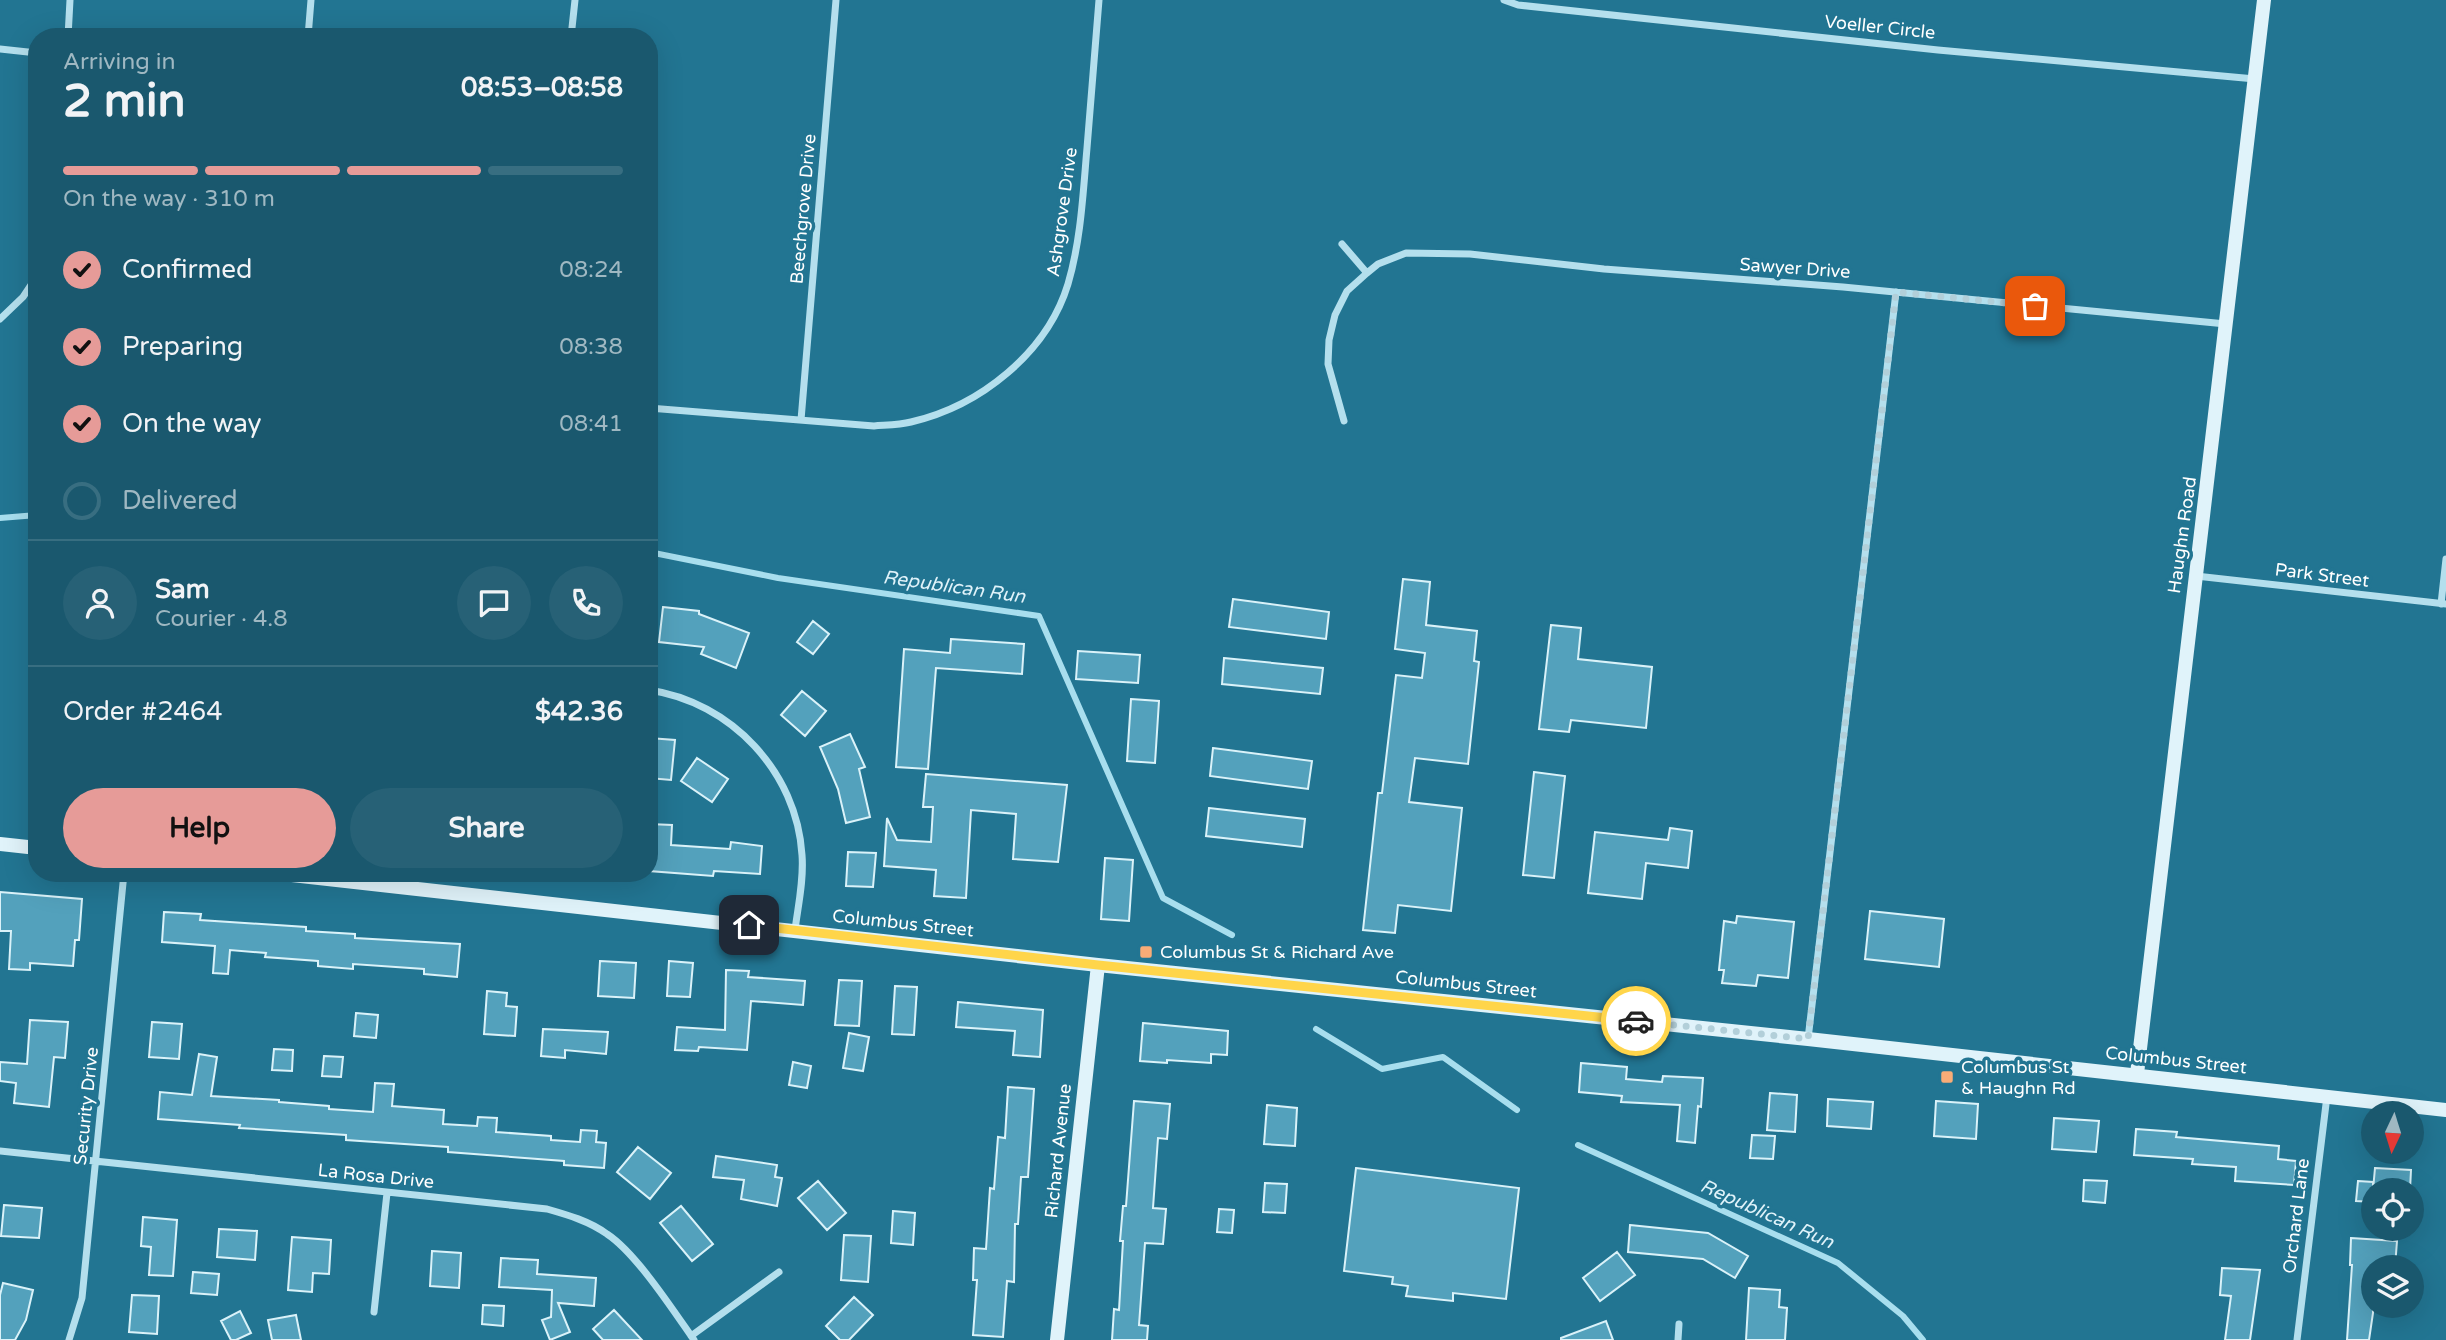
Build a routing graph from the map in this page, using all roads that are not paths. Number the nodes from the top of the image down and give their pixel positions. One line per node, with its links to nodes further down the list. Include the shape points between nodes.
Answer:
1 (69, 0): 8 (street)
2 (311, 0): 9 (street)
3 (575, 0): 10 (street)
4 (836, 0): 21 (street, Beechgrove Drive)
5 (1099, 0): 21 (street, Ashgrove Drive, via 1075,254 1067,287 1032,348 978,395 910,422 874,426)
6 (1504, 0): 13 (street, Voeller Circle, via 1925,48)
7 (2264, 0): 13 (main road, Haughn Road)
8 (68, 28)
9 (309, 28)
10 (572, 28)
11 (0, 49): 12 (street)
12 (28, 52)
13 (2255, 79): 19 (main road, Haughn Road)
14 (1342, 244): 15 (street)
15 (1367, 273): 17 (street, Sawyer Drive, via 1392,257 1421,252); 22 (street, Sawyer Drive, via 1340,303 1329,340 1328,364)
16 (28, 290): 18 (street)
17 (1896, 292): 19 (street, Sawyer Drive); 33 (street)
18 (0, 319)
19 (2226, 324): 24 (main road, Haughn Road)
20 (658, 409): 21 (street, Ashgrove Drive)
21 (801, 420)
22 (1344, 421)
23 (2446, 559): 25 (street)
24 (2195, 576): 25 (street, Park Street); 34 (main road, Haughn Road)
25 (2443, 604)
26 (658, 691): 31 (street, via 712,712 745,735 786,790 803,856)
27 (0, 844): 28 (main road)
28 (28, 847)
29 (123, 882): 38 (street, Security Drive)
30 (356, 882): 31 (main road, Columbus Street)
31 (794, 930): 32 (main road, Columbus Street)
32 (1098, 965): 33 (main road, Columbus Street); 45 (main road, Richard Avenue)
33 (1808, 1039): 34 (main road, Columbus Street)
34 (2137, 1074): 35 (main road, Columbus Street)
35 (2327, 1096): 36 (main road, Columbus Street); 47 (street, Orchard Lane)
36 (2446, 1110)
37 (0, 1151): 38 (street, La Rosa Drive)
38 (96, 1161): 39 (street, La Rosa Drive); 44 (street, Security Drive, via 82,1298)
39 (387, 1193): 41 (street); 43 (street, La Rosa Drive, via 547,1209 577,1217 625,1248)
40 (779, 1272): 43 (street)
41 (374, 1312)
42 (1679, 1324): 46 (street)
43 (693, 1338)
44 (69, 1340)
45 (1057, 1340)
46 (1678, 1340)
47 (2297, 1340)

